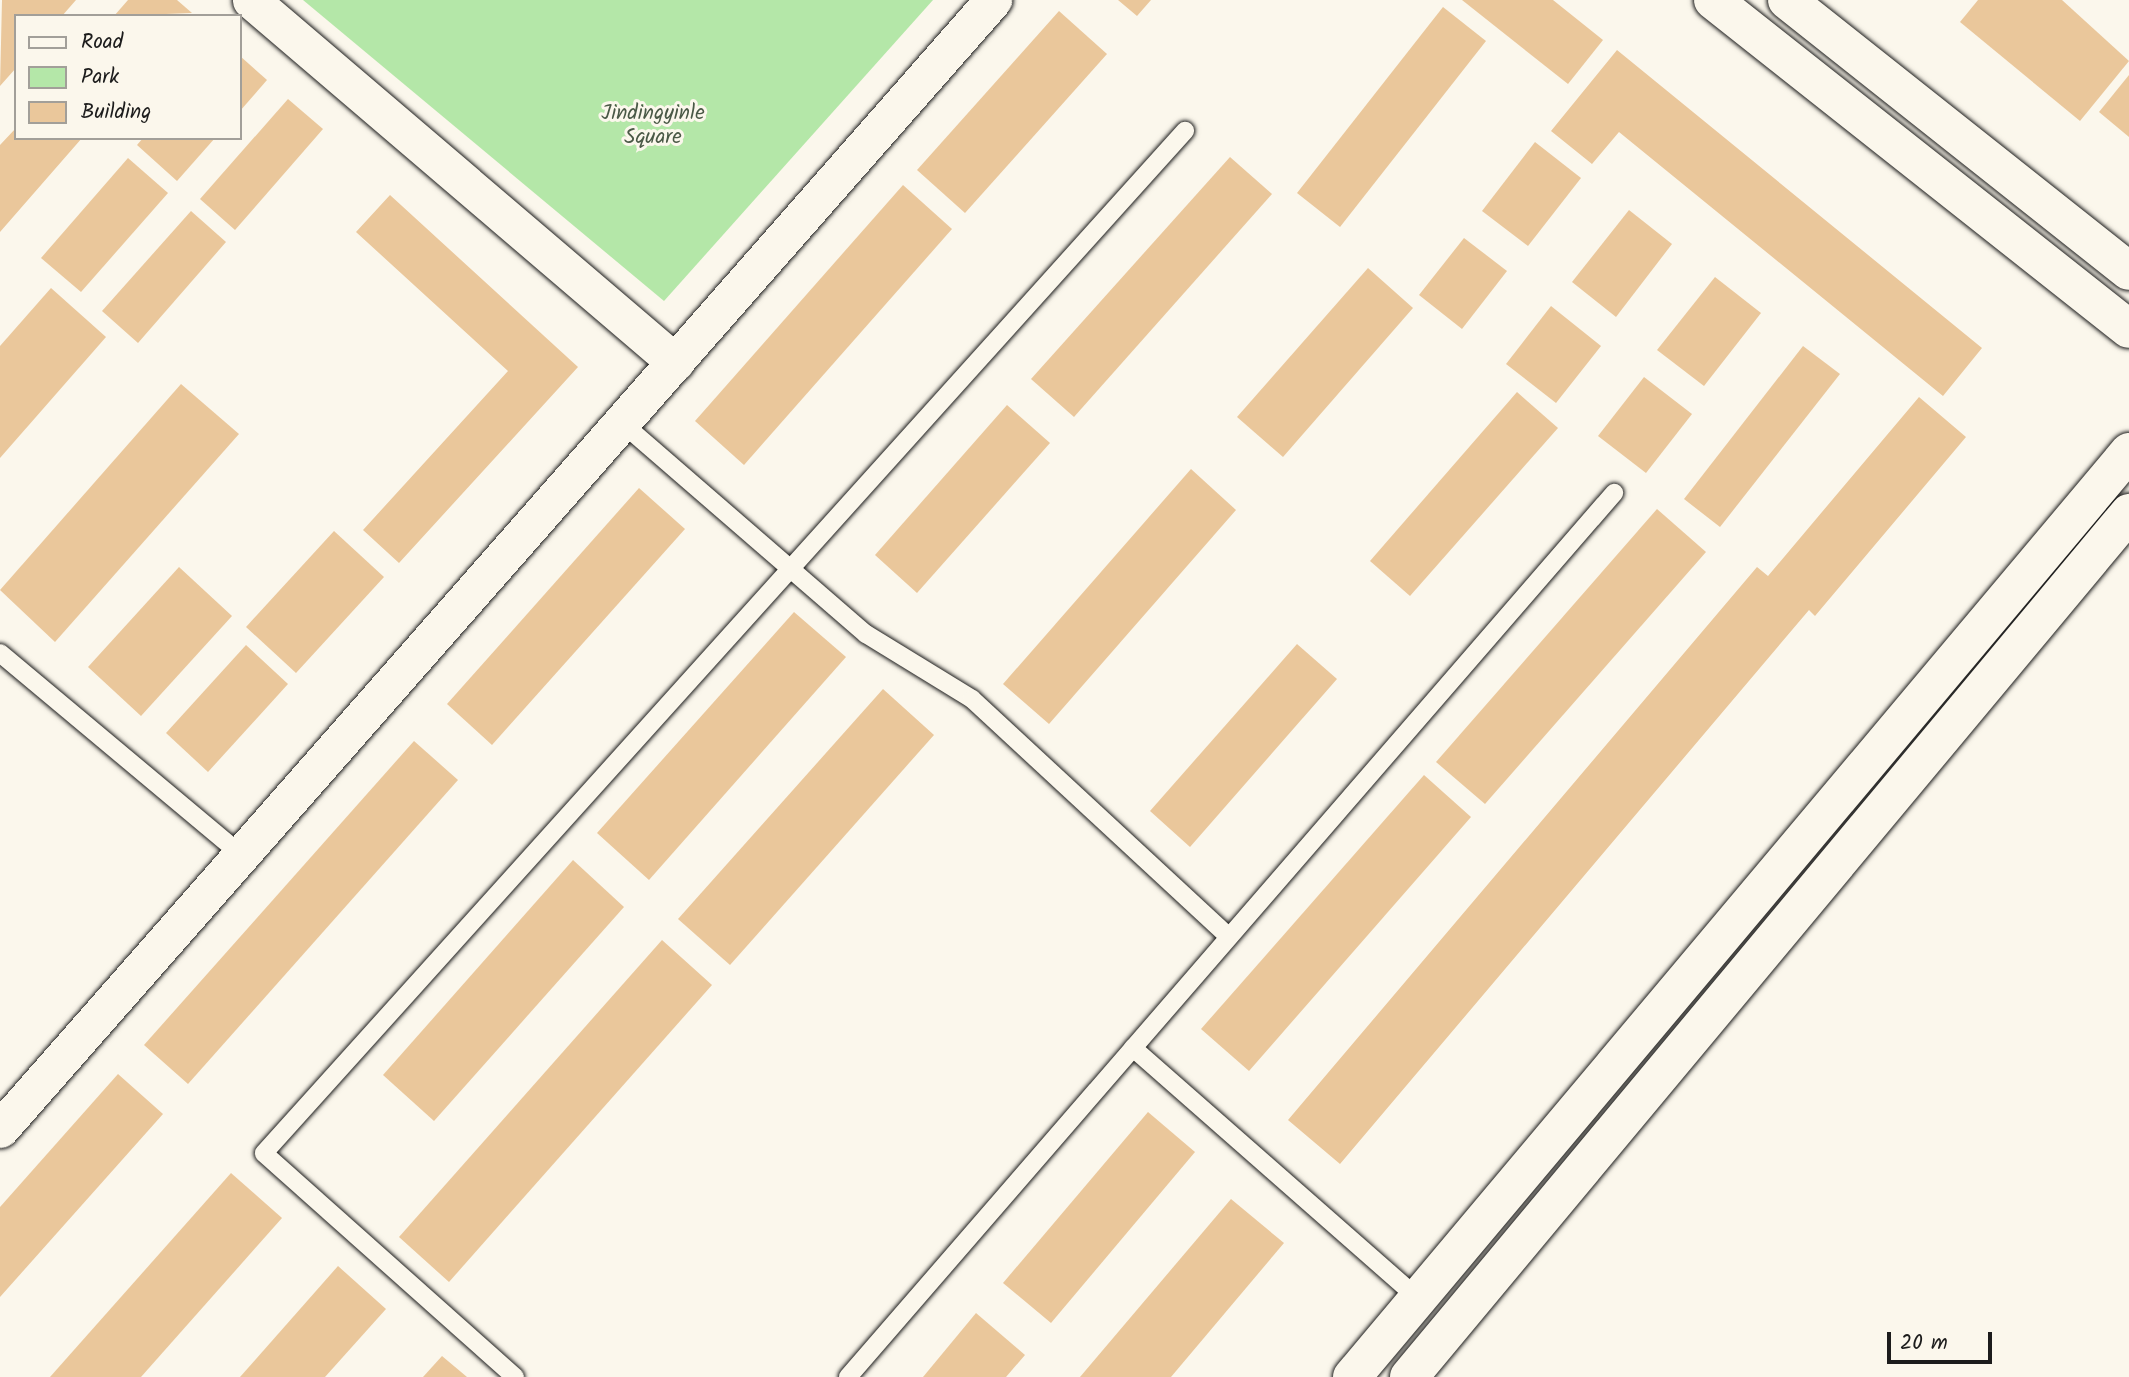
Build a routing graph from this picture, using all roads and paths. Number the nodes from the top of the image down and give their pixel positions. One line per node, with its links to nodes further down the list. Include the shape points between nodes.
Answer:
1 (251, 0): 8 (street)
2 (993, 0): 8 (street)
3 (1713, 0): 7 (street)
4 (1787, 0): 6 (street)
5 (1185, 131): 13 (lane)
6 (2129, 271)
7 (2129, 329)
8 (675, 362): 9 (street)
9 (621, 422): 13 (lane); 15 (street)
10 (2129, 452): 19 (street)
11 (1614, 494): 16 (lane)
12 (2129, 513): 23 (street)
13 (793, 570): 16 (lane, via 866,634 972,699); 20 (lane, via 264,1153)
14 (0, 653): 15 (lane)
15 (242, 855): 18 (street)
16 (1229, 937): 17 (lane)
17 (1133, 1048): 19 (lane); 21 (lane)
18 (0, 1129)
19 (1418, 1298): 22 (street)
20 (514, 1377)
21 (848, 1377)
22 (1352, 1377)
23 (1409, 1377)

